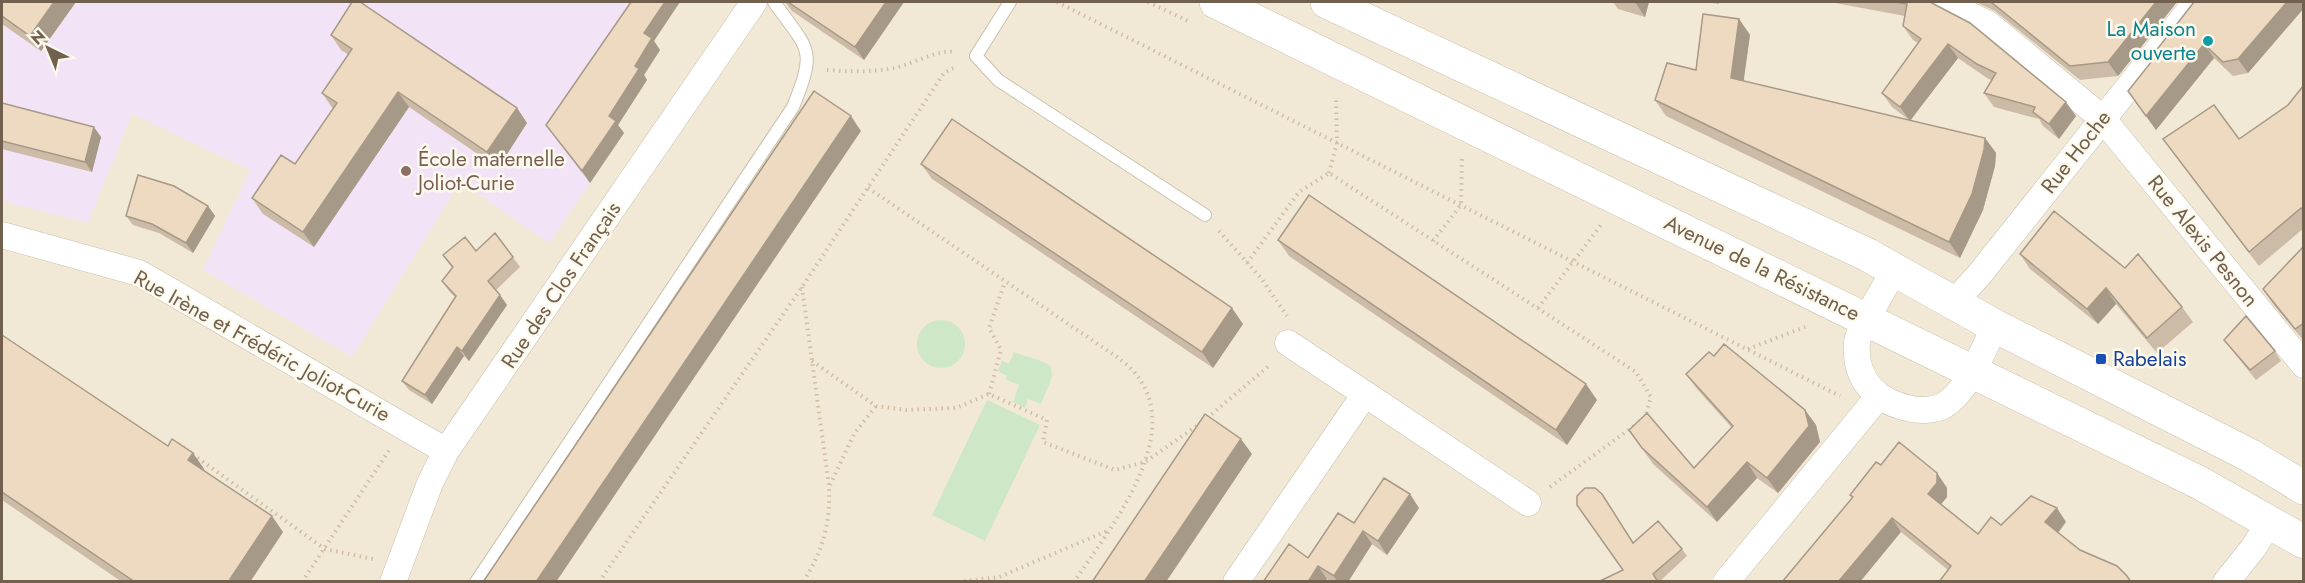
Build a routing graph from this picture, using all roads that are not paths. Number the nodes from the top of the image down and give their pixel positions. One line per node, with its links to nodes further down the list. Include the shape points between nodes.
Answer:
1 (754, 2): 20 (street, Rue des Clos Français)
2 (774, 2): 26 (lane, via 806,45 807,71 793,107)
3 (1010, 2): 9 (lane, via 976,56 998,80)
4 (1216, 2): 13 (main road, Avenue de la Résistance)
5 (1327, 2): 11 (main road)
6 (1943, 2): 8 (street, Rue Alexis Pesnon, via 1988,24)
7 (2196, 2): 8 (street, Rue Hoche)
8 (2102, 118): 12 (street, Rue Hoche); 16 (street, Rue Alexis Pesnon)
9 (1205, 215)
10 (2, 235): 20 (street, Rue Irène et Frédéric Joliot-Curie, via 140,273)
11 (1895, 268): 12 (main road); 13 (street)
12 (1955, 301): 14 (main road)
13 (1868, 320): 17 (main road, Avenue de la Résistance); 19 (street, via 1857,340 1862,375)
14 (1995, 326): 17 (street); 21 (main road, via 2251,456)
15 (1288, 343): 18 (street)
16 (2304, 365)
17 (1971, 371): 19 (street, via 1959,393 1942,407 1918,411); 23 (main road, Avenue de la Résistance)
18 (1365, 394): 22 (street); 27 (street)
19 (1873, 404): 28 (street)
20 (446, 451): 25 (street, Rue des Clos Français)
21 (2304, 489)
22 (1528, 503)
23 (2270, 521): 24 (main road, Avenue de la Résistance); 29 (street)
24 (2304, 542)
25 (396, 573)
26 (476, 582)
27 (1236, 582)
28 (1726, 582)
29 (2226, 582)

